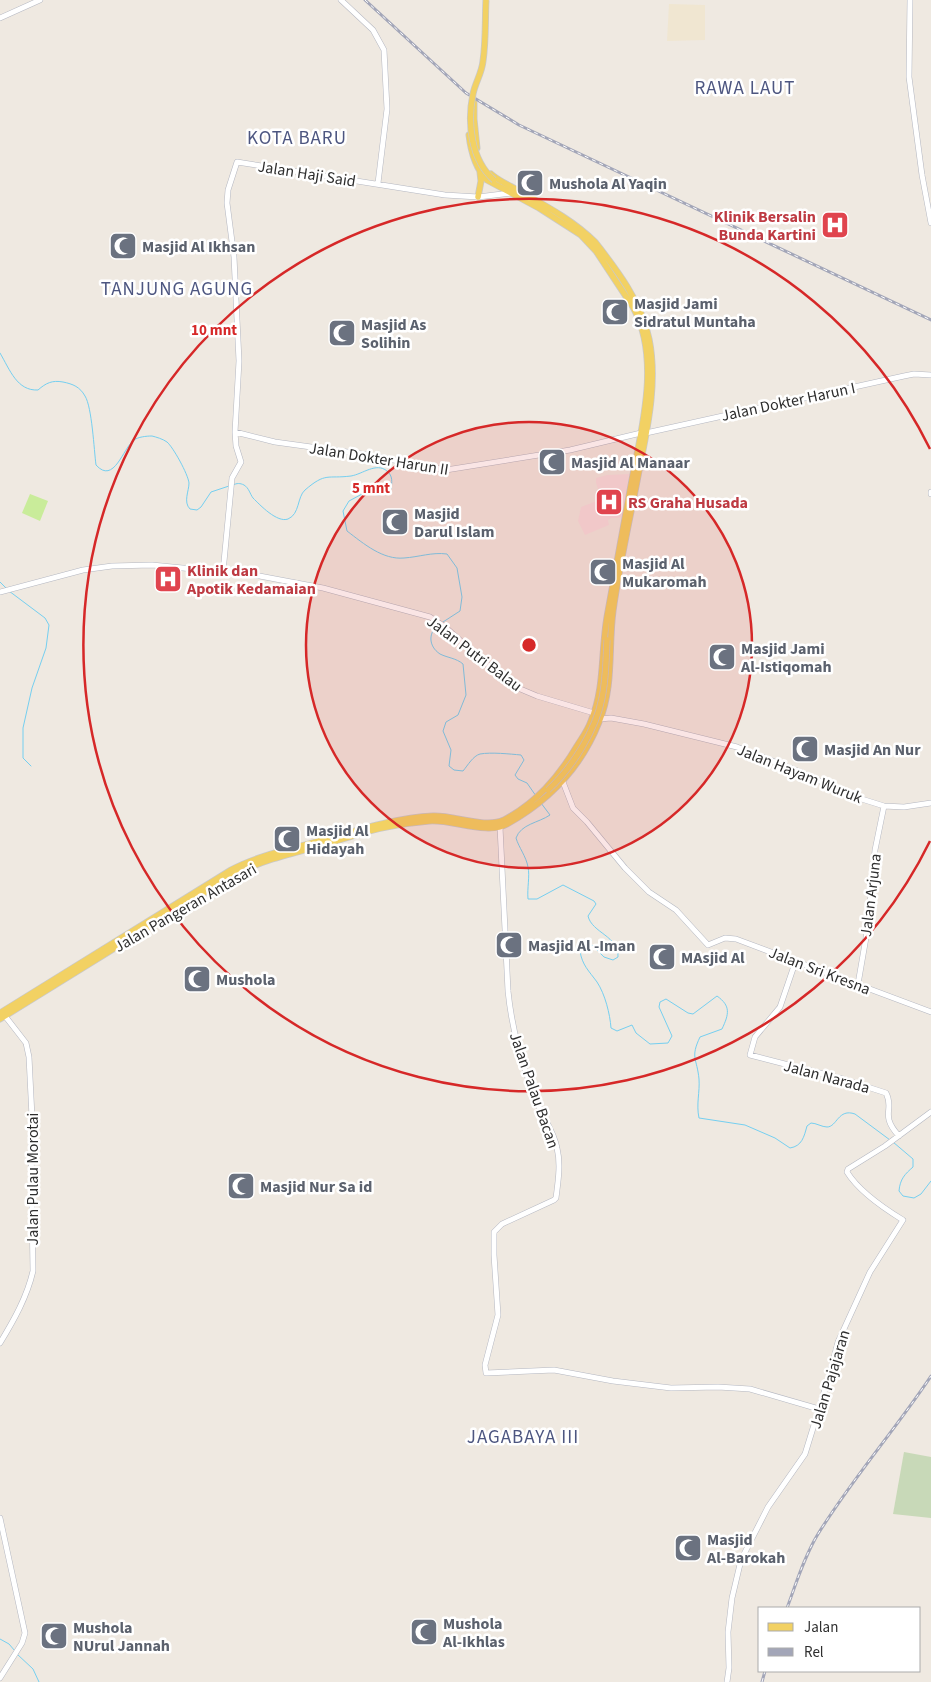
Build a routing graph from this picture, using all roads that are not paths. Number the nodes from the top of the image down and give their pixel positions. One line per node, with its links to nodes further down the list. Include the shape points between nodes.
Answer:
1 (40, 0): 5 (street)
2 (341, 0): 9 (street, via 373,30 384,50 387,110)
3 (486, 0): 6 (main road, via 486,62 474,108 476,144); 7 (main road, via 482,59 471,92 469,113 470,144); 8 (main road, bridge, via 484,59 473,96 472,126 478,160)
4 (910, 0): 13 (street, via 909,77)
5 (0, 18)
6 (484, 164): 7 (main road); 8 (main road)
7 (479, 170): 8 (main road, via 487,180); 12 (main road)
8 (496, 182): 10 (main road); 11 (street, via 498,191); 14 (main road, via 558,214 595,242 644,319 651,348)
9 (378, 184): 12 (street, Jalan Haji Said); 16 (street, Jalan Haji Said, via 237,162 227,203 234,257 239,361)
10 (511, 193): 11 (street, Jalan Haji Said); 14 (main road, via 568,226 596,251 638,318)
11 (492, 196): 12 (street, Jalan Haji Said)
12 (478, 197)
13 (931, 222)
14 (649, 373): 17 (main road)
15 (931, 375): 17 (street, Jalan Dokter Harun I, via 904,376)
16 (234, 432): 17 (street, Jalan Dokter Harun II, via 275,442 446,470 570,450); 18 (street, via 241,462 232,478)
17 (644, 433): 20 (main road)
18 (223, 572): 19 (street, Jalan Putri Balau, via 152,565 112,566 70,573); 25 (street, Jalan Putri Balau, via 323,588 416,612 436,620 518,688)
19 (1, 592)
20 (608, 630): 21 (main road, Jalan Pangeran Antasari); 22 (main road, Jalan Pangeran Antasari); 33 (main road, bridge, via 604,690 597,717 568,769)
21 (600, 690): 22 (main road, via 603,694); 23 (main road, Jalan Pangeran Antasari)
22 (608, 691): 24 (main road, Jalan Pangeran Antasari)
23 (598, 701): 24 (main road, via 603,698); 25 (main road, Jalan Pangeran Antasari)
24 (605, 704): 26 (street, via 606,713); 27 (main road, Jalan Pangeran Antasari)
25 (594, 713): 28 (main road, Jalan Pangeran Antasari)
26 (611, 718): 27 (street, Jalan Hayam Wuruk); 35 (street, Jalan Hayam Wuruk, via 737,747 852,796)
27 (600, 719): 29 (main road, Jalan Pangeran Antasari)
28 (581, 739): 29 (main road, via 582,745); 30 (main road, Jalan Pangeran Antasari)
29 (588, 743): 31 (main road, Jalan Pangeran Antasari)
30 (576, 747): 31 (main road, via 582,745); 33 (main road, Jalan Pangeran Antasari)
31 (584, 751): 32 (main road, Jalan Pangeran Antasari)
32 (563, 782): 33 (main road, Jalan Pangeran Antasari); 38 (street, Jalan Sri Kresna, via 577,813 637,881 676,910 708,945 733,938)
33 (542, 796): 36 (main road, Jalan Pangeran Antasari, via 522,815); 37 (main road, Jalan Pangeran Antasari, via 498,822 443,816 407,819 374,824 268,855 231,870)
34 (931, 804): 35 (street, Jalan Hayam Wuruk)
35 (884, 806): 39 (street, Jalan Arjuna)
36 (500, 827): 37 (main road, Jalan Pangeran Antasari, via 443,821 410,824 365,832 286,854 237,872); 45 (street, Jalan Palau Bacan, via 509,1006 518,1049 557,1146 558,1182 554,1200 502,1224 494,1232 498,1315 485,1365 486,1374 554,1370 671,1388 750,1389)
37 (141, 929): 41 (main road, Jalan Pangeran Antasari)
38 (796, 960): 39 (street, Jalan Sri Kresna); 43 (street, Jalan Narada, via 780,1007 758,1032 750,1055 886,1093 888,1122)
39 (858, 984): 40 (street, Jalan Sri Kresna)
40 (931, 1012)
41 (2, 1016): 44 (street, Jalan Pulau Morotai, via 26,1043 30,1057 33,1271 21,1306)
42 (931, 1112): 43 (street, Jalan Pajajaran)
43 (899, 1136): 45 (street, Jalan Pajajaran, via 847,1170 854,1181 883,1207 903,1220 872,1270 838,1342)
44 (0, 1343)
45 (819, 1409): 48 (street, Jalan Pajajaran, via 805,1454 768,1508 741,1560 731,1604)
46 (0, 1518): 47 (street, via 25,1633)
47 (0, 1678)
48 (727, 1682)

